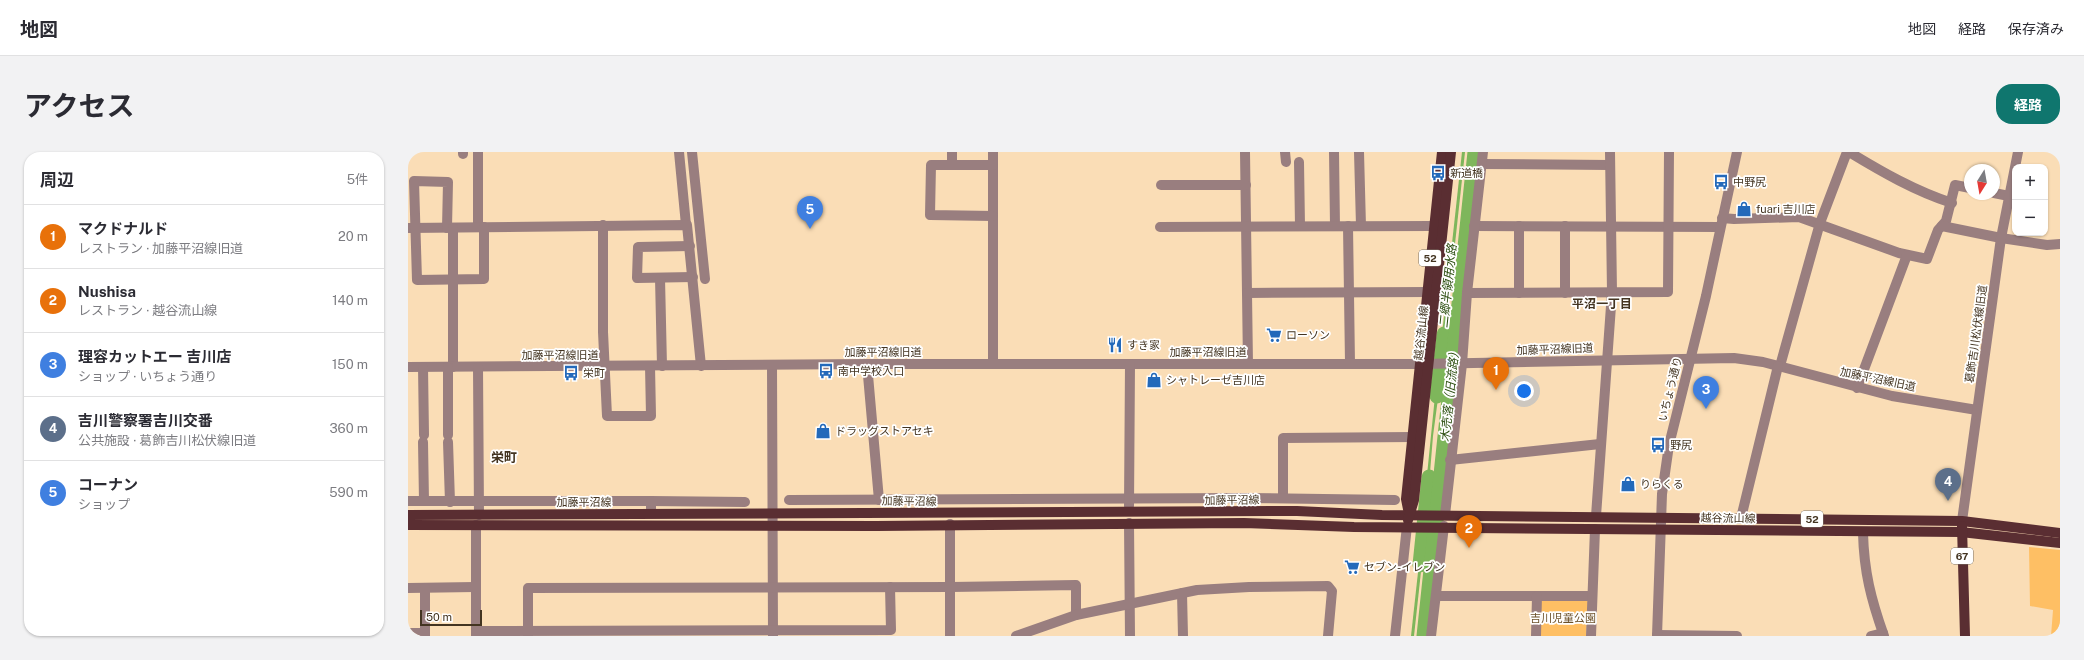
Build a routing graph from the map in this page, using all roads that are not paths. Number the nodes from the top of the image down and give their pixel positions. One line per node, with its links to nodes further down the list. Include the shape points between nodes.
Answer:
1 (478, 152): 45 (street)
2 (679, 152): 32 (street)
3 (692, 152): 55 (street)
4 (952, 152): 19 (street)
5 (993, 152): 20 (street)
6 (1245, 152): 22 (street)
7 (1334, 152): 37 (street)
8 (1359, 152): 39 (street)
9 (1442, 152): 40 (main road, 越谷流山線 / 52)
10 (1451, 152): 71 (main road, 越谷流山線 / 52)
11 (1483, 152): 18 (street)
12 (1610, 152): 21 (street)
13 (1669, 152): 34 (street)
14 (1737, 152): 29 (street, いちょう通り)
15 (1848, 152): 27 (street, via 1886,175 1935,198); 30 (street)
16 (2018, 152): 26 (street, 葛飾吉川松伏線旧道)
17 (1299, 162): 36 (street)
18 (1482, 164): 21 (street); 41 (street)
19 (952, 165): 20 (street); 28 (street, via 931,165 930,215)
20 (993, 165): 28 (street)
21 (1610, 165): 33 (street)
22 (1246, 184): 23 (street); 35 (street)
23 (1161, 185)
24 (1964, 187): 27 (street, via 1956,185)
25 (2000, 194): 26 (street)
26 (2009, 196): 49 (street, 葛飾吉川松伏線旧道)
27 (1952, 203): 44 (street)
28 (993, 216): 66 (street)
29 (1721, 222): 30 (street, via 1734,219 1799,217); 34 (street); 64 (street, いちょう通り)
30 (1820, 223): 52 (street); 78 (street)
31 (603, 225): 32 (street); 45 (street); 74 (street, via 603,332)
32 (686, 225): 51 (street)
33 (1611, 225): 34 (street); 43 (street); 59 (street)
34 (1669, 225): 59 (street, via 1668,292)
35 (1246, 226): 36 (street); 46 (street); 63 (street)
36 (1300, 226): 37 (street)
37 (1336, 226): 38 (street)
38 (1348, 226): 39 (street); 57 (street)
39 (1361, 226): 40 (street)
40 (1433, 226): 58 (main road, 越谷流山線 / 52)
41 (1474, 226): 42 (street); 60 (street)
42 (1519, 226): 43 (street); 61 (street)
43 (1566, 226): 62 (street)
44 (1942, 226): 49 (street); 52 (street, via 1927,259)
45 (481, 227): 48 (street); 56 (street, via 484,280)
46 (1160, 227)
47 (412, 228): 48 (street); 48 (street, via 414,181 448,182); 56 (street, via 417,280)
48 (450, 228): 56 (street)
49 (2001, 238): 50 (street, via 2047,245); 84 (street, 葛飾吉川松伏線旧道)
50 (2060, 244)
51 (690, 246): 53 (street); 54 (street, via 638,247 637,278)
52 (1907, 255): 83 (street)
53 (693, 277): 54 (street); 77 (street)
54 (660, 278): 76 (street)
55 (705, 279)
56 (452, 280): 81 (street)
57 (1349, 292): 58 (street); 63 (street); 67 (street)
58 (1428, 292): 71 (main road, 越谷流山線 / 52)
59 (1612, 292): 62 (street); 65 (street)
60 (1467, 293): 61 (street); 72 (street)
61 (1519, 293): 62 (street)
62 (1566, 293)
63 (1247, 294): 70 (street)
64 (1690, 358): 65 (street, 加藤平沼線旧道); 78 (street, 加藤平沼線旧道, via 1734,358); 112 (street, いちょう通り, via 1669,445)
65 (1607, 360): 72 (street, 加藤平沼線旧道); 86 (street)
66 (993, 363): 68 (street, 加藤平沼線旧道); 69 (street, 加藤平沼線旧道)
67 (1350, 363): 70 (street, 加藤平沼線旧道); 71 (street, 加藤平沼線旧道)
68 (868, 364): 73 (street, 加藤平沼線旧道); 94 (street)
69 (1130, 364): 70 (street, 加藤平沼線旧道); 91 (street)
70 (1248, 364)
71 (1429, 364): 72 (street, 加藤平沼線旧道); 85 (main road, 越谷流山線 / 52); 109 (main road, 越谷流山線 / 52, via 1414,500)
72 (1460, 364): 87 (street)
73 (772, 365): 77 (street, 加藤平沼線旧道); 102 (street)
74 (606, 366): 75 (street, 加藤平沼線旧道); 75 (street, via 607,416 650,416); 82 (street, 加藤平沼線旧道)
75 (650, 366): 76 (street, 加藤平沼線旧道)
76 (662, 366): 77 (street, 加藤平沼線旧道)
77 (700, 366)
78 (1779, 366): 83 (street, 加藤平沼線旧道); 114 (street)
79 (408, 367): 80 (street, 加藤平沼線旧道)
80 (423, 367): 81 (street, 加藤平沼線旧道); 98 (street)
81 (450, 367): 82 (street, 加藤平沼線旧道); 99 (street)
82 (478, 367): 100 (street)
83 (1857, 388): 84 (street, 加藤平沼線旧道)
84 (1977, 410): 115 (street, 葛飾吉川松伏線旧道)
85 (1413, 437): 89 (street, via 1283,438); 109 (main road, 越谷流山線 / 52, via 1406,499)
86 (1600, 444): 87 (street); 111 (street)
87 (1450, 460): 110 (street)
88 (1242, 498): 89 (street); 91 (street); 104 (street)
89 (1283, 498): 95 (street)
90 (950, 499): 91 (street); 94 (street); 106 (street)
91 (1129, 499): 113 (street)
92 (788, 500): 93 (street)
93 (822, 500): 94 (street); 103 (street)
94 (879, 500)
95 (1395, 500)
96 (408, 501): 98 (street)
97 (651, 501): 100 (street); 101 (street); 105 (street)
98 (424, 502): 99 (street)
99 (450, 502): 100 (street)
100 (478, 502): 108 (street)
101 (745, 502)
102 (772, 512): 103 (main road, 加藤平沼線); 105 (main road, 加藤平沼線); 119 (street)
103 (822, 512): 106 (main road, 加藤平沼線)
104 (1242, 512): 109 (main road, 加藤平沼線); 113 (main road, 加藤平沼線)
105 (651, 514): 108 (main road, 加藤平沼線)
106 (950, 514): 113 (main road, 加藤平沼線)
107 (408, 515): 108 (main road, 加藤平沼線)
108 (479, 515)
109 (1409, 515): 110 (main road, 越谷流山線 / 52); 120 (main road, 越谷流山線 / 52)
110 (1443, 515): 111 (main road, 越谷流山線 / 52)
111 (1596, 516): 112 (main road, 越谷流山線 / 52)
112 (1661, 517): 114 (main road, 越谷流山線 / 52); 123 (street, いちょう通り)
113 (1129, 518): 116 (main road, 加藤平沼線); 120 (main road, 加藤平沼線); 138 (street)
114 (1742, 518): 115 (main road, 越谷流山線 / 52)
115 (1962, 521): 125 (main road, 67); 126 (main road, 越谷流山線 / 52)
116 (950, 524): 119 (main road, 加藤平沼線); 133 (street)
117 (408, 525): 118 (main road, 加藤平沼線)
118 (476, 525): 119 (main road, 加藤平沼線); 128 (street)
119 (772, 525): 129 (street)
120 (1407, 526): 121 (main road, 越谷流山線 / 52); 152 (street)
121 (1444, 526): 122 (main road, 越谷流山線 / 52); 135 (street)
122 (1595, 528): 123 (main road, 越谷流山線 / 52); 137 (street)
123 (1660, 529): 124 (main road, 越谷流山線 / 52); 156 (street, いちょう通り)
124 (1863, 532): 125 (main road, 越谷流山線 / 52); 146 (street, via 1864,566 1868,588)
125 (1961, 532): 127 (main road, 越谷流山線 / 52); 160 (main road, 67)
126 (2060, 533)
127 (2060, 543)
128 (475, 587): 132 (street); 144 (street)
129 (772, 587): 130 (street); 142 (street); 145 (street, via 528,588)
130 (890, 587): 133 (street); 142 (street, via 891,630)
131 (408, 588): 132 (street)
132 (425, 588): 143 (street)
133 (951, 588): 139 (street, via 1076,586); 147 (street)
134 (1182, 593): 138 (street); 150 (street); 151 (street, via 1214,588 1328,586 1332,591)
135 (1437, 596): 136 (street); 153 (street)
136 (1537, 596): 137 (street); 154 (street)
137 (1592, 596): 155 (street)
138 (1130, 604): 139 (street); 149 (street)
139 (1076, 615): 148 (street)
140 (408, 633): 143 (street)
141 (724, 633): 142 (street); 145 (street)
142 (773, 633)
143 (425, 634)
144 (476, 634): 145 (street)
145 (528, 634)
146 (1884, 634): 159 (street)
147 (950, 636)
148 (1016, 636)
149 (1130, 636)
150 (1183, 636)
151 (1328, 636)
152 (1395, 636)
153 (1431, 636)
154 (1536, 636)
155 (1591, 636)
156 (1657, 636): 157 (street)
157 (1726, 636): 158 (street)
158 (1737, 636)
159 (1871, 636)
160 (1965, 636)

